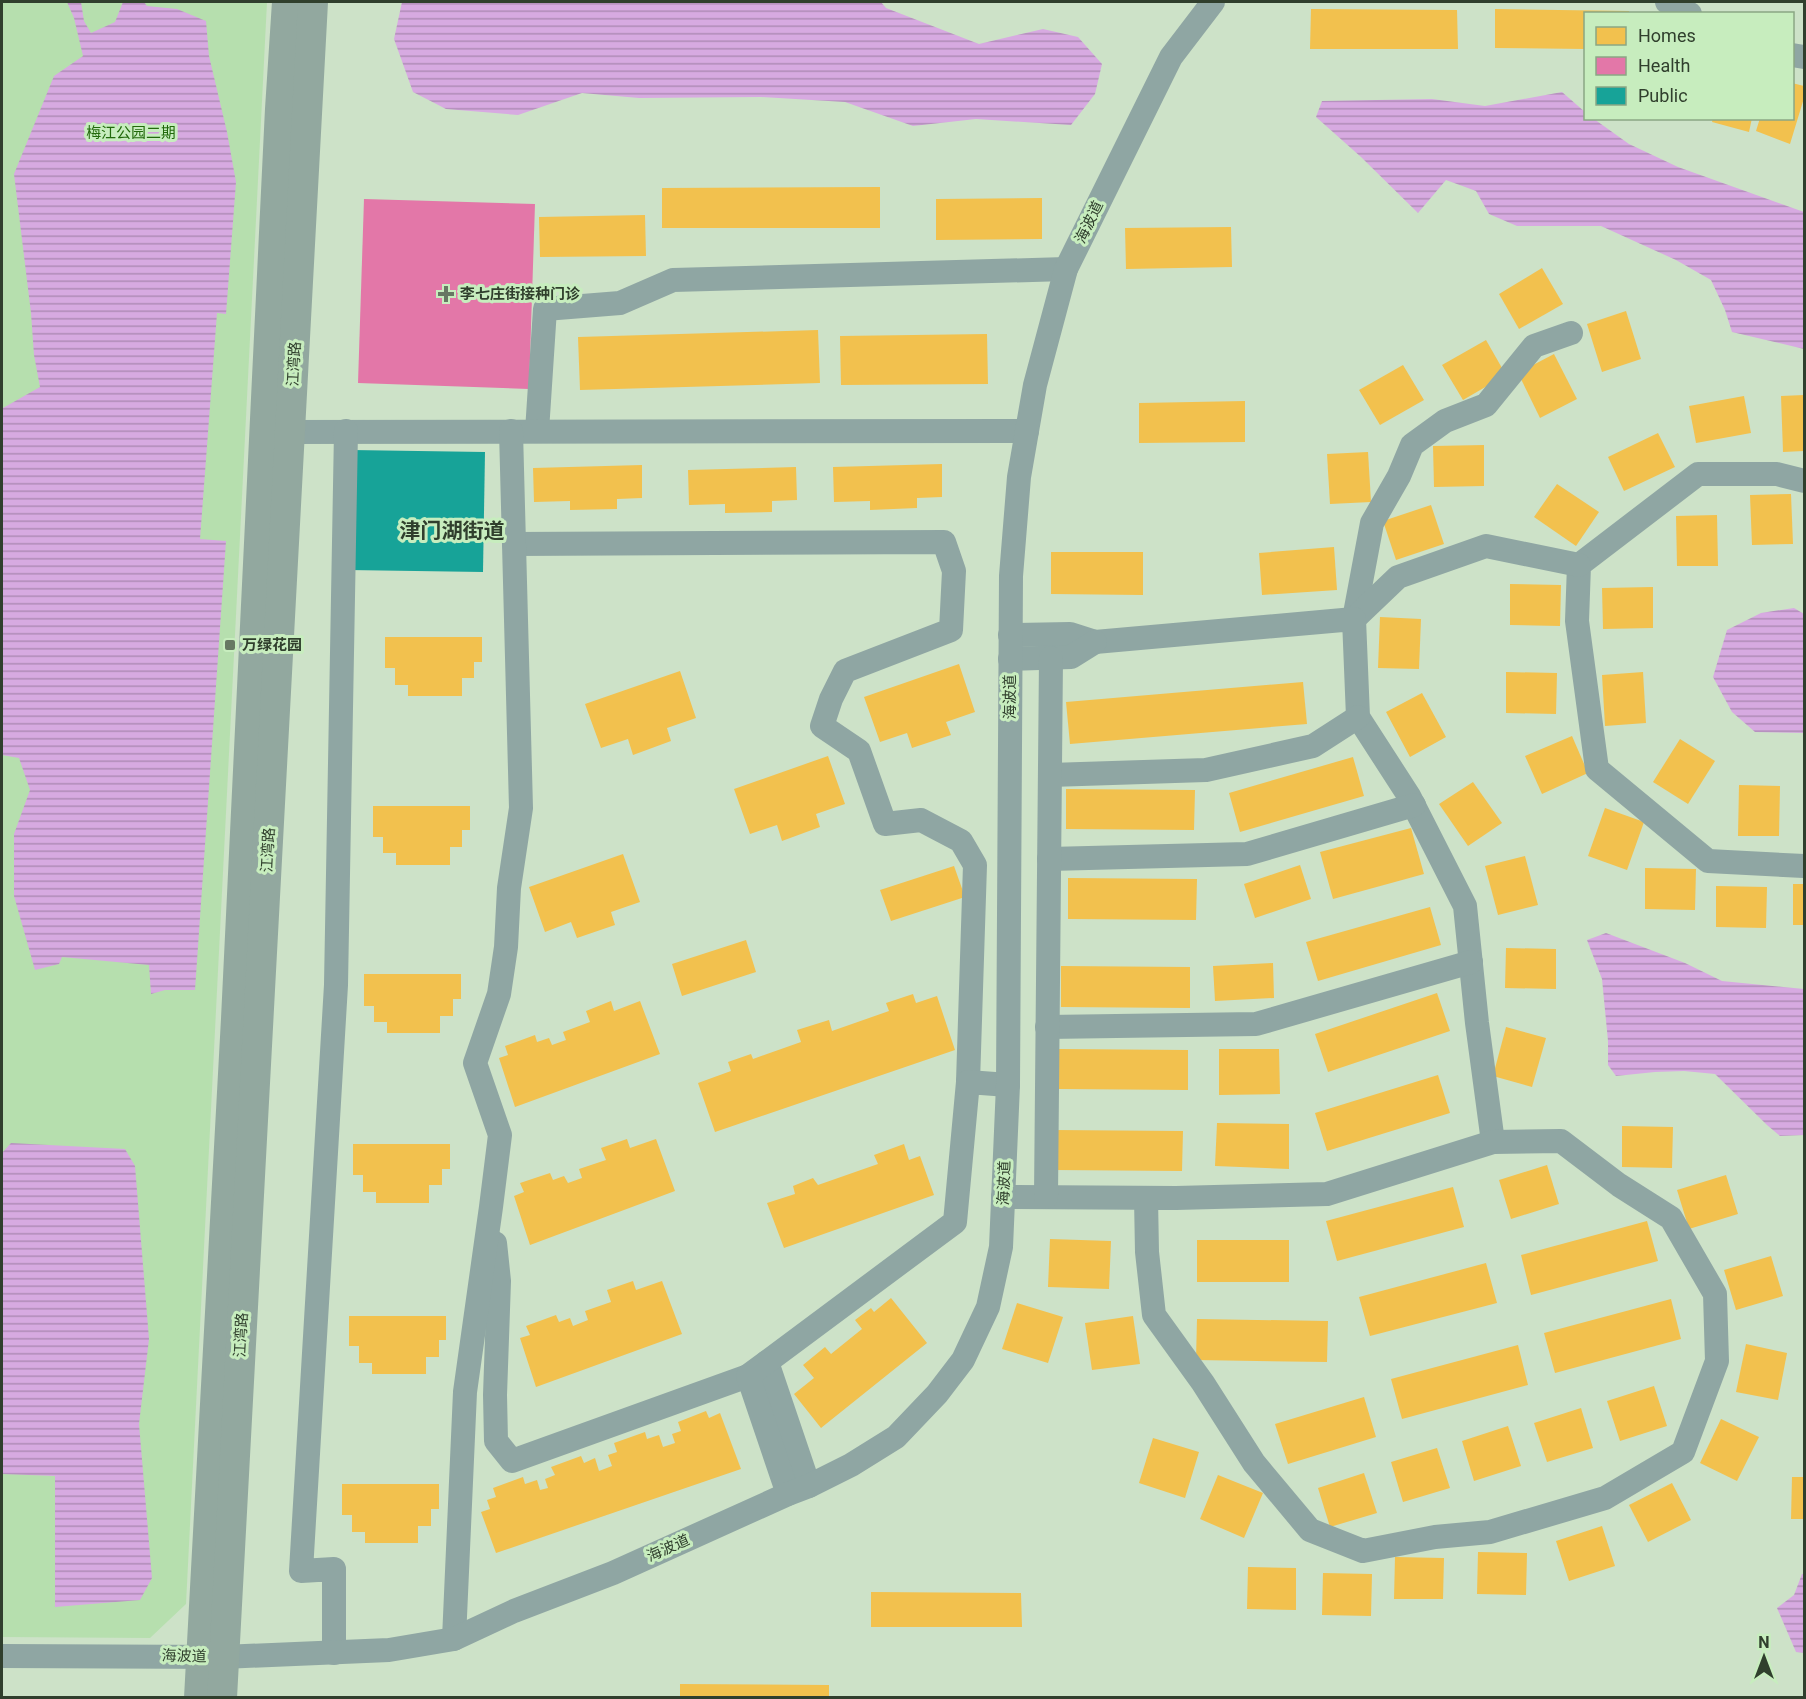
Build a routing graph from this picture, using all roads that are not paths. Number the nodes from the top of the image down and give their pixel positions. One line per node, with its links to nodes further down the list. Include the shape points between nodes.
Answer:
1 (287, 2): 12 (main road, 江湾路, via 280,109)
2 (313, 2): 12 (main road, 江湾路)
3 (1213, 2): 6 (street, 海波道, via 1171,57)
4 (1667, 2): 5 (street)
5 (1686, 12)
6 (1066, 269): 10 (street, via 673,280 620,303 545,309); 11 (street, 海波道)
7 (1571, 333): 16 (street, via 1534,346 1486,405 1445,421 1412,446 1372,522)
8 (346, 431): 9 (street); 12 (street); 39 (street, via 336,985 301,1571 334,1569)
9 (511, 431): 10 (street); 14 (street)
10 (537, 431): 11 (street)
11 (1027, 431): 17 (street, 海波道, via 1013,543)
12 (278, 432): 41 (main road, 江湾路, via 235,1031)
13 (1804, 481): 15 (street, via 1777,474 1698,474)
14 (514, 544): 28 (street, via 944,543 954,570 951,630 845,671 822,726 859,751 885,824 921,820 962,841 975,865); 34 (street, via 521,808 499,994 475,1063 500,1135)
15 (1579, 565): 16 (street, via 1486,546 1398,577); 25 (street, via 1577,621 1597,769 1708,861)
16 (1354, 619): 18 (street); 21 (street)
17 (1010, 635): 18 (street, via 1070,634); 20 (street, 海波道)
18 (1095, 642): 19 (street, via 1071,657)
19 (1051, 658): 20 (street); 22 (street)
20 (1010, 659): 29 (street, 海波道)
21 (1358, 717): 22 (street, via 1313,746 1206,770); 23 (street)
22 (1050, 775): 24 (street)
23 (1414, 806): 24 (street, via 1247,854); 26 (street, via 1465,906)
24 (1049, 859): 27 (street)
25 (1804, 866)
26 (1471, 962): 27 (street, via 1256,1024); 30 (street)
27 (1047, 1027): 32 (street)
28 (969, 1082): 29 (street); 35 (street, via 955,1222)
29 (1008, 1085): 31 (street, 海波道)
30 (1493, 1142): 33 (street, via 1327,1194); 33 (street, via 1561,1141 1671,1218 1715,1294 1717,1361 1683,1452 1605,1498 1490,1532 1435,1537 1364,1551 1310,1530 1254,1463 1154,1315)
31 (1003, 1197): 32 (street); 37 (street, 海波道, via 1001,1247 988,1307 963,1360 896,1437 851,1465)
32 (1046, 1197): 33 (street)
33 (1146, 1198)
34 (491, 1207): 36 (street, via 499,1281 496,1441 512,1461); 38 (street, via 465,1392)
35 (767, 1362): 36 (street); 37 (street)
36 (748, 1376): 37 (street)
37 (798, 1490): 38 (street, 海波道)
38 (454, 1639): 39 (street, 海波道, via 389,1650)
39 (334, 1653): 41 (street, 海波道)
40 (2, 1656): 41 (street, 海波道)
41 (212, 1657): 42 (main road, 江湾路); 43 (main road, 江湾路)
42 (199, 1698)
43 (222, 1698)

